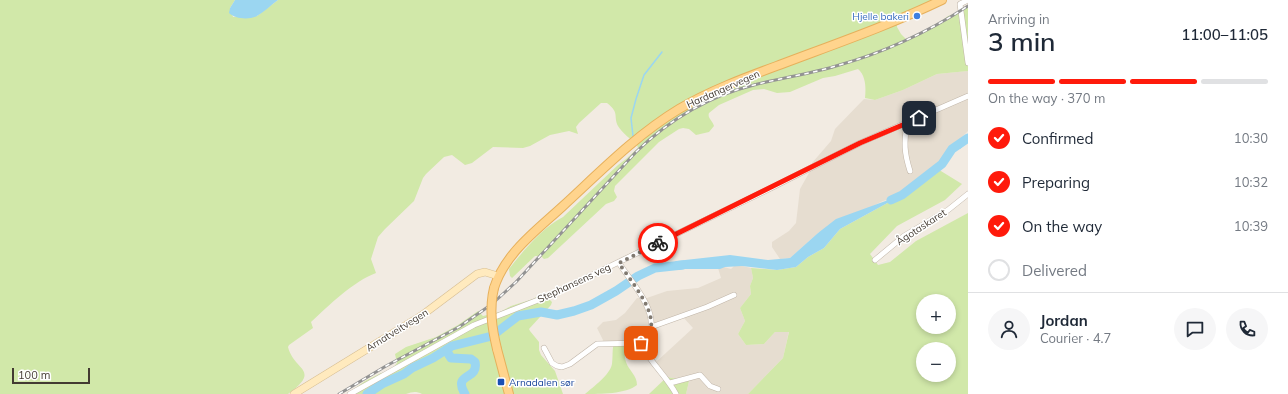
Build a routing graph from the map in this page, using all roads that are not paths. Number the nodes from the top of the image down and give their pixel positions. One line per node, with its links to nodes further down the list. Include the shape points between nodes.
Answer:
1 (942, 0): 10 (main road, Hardangervegen, via 902,18 735,82 707,94 663,119 626,148 528,238)
2 (968, 0): 3 (street, via 960,4)
3 (968, 63)
4 (968, 96): 5 (street, Stephansens veg)
5 (907, 123): 6 (street, via 904,142); 9 (street, Stephansens veg, via 860,143)
6 (910, 171)
7 (968, 194): 8 (street, Ågotaskaret, via 948,210 904,236)
8 (875, 260)
9 (619, 263): 12 (street, via 649,311); 18 (street, Stephansens veg, via 551,295 478,323)
10 (498, 276): 17 (main road, Arnatveitvegen, via 484,272 476,274 411,323); 19 (main road, Hardangervegen, bridge, via 491,314)
11 (734, 295): 12 (street)
12 (651, 327): 13 (street)
13 (641, 343): 14 (street, via 596,344 562,367 552,363); 15 (street)
14 (544, 348)
15 (670, 383): 16 (street, via 700,375 710,386); 20 (street)
16 (718, 389)
17 (294, 394)
18 (350, 394)
19 (509, 394)
20 (676, 394)

